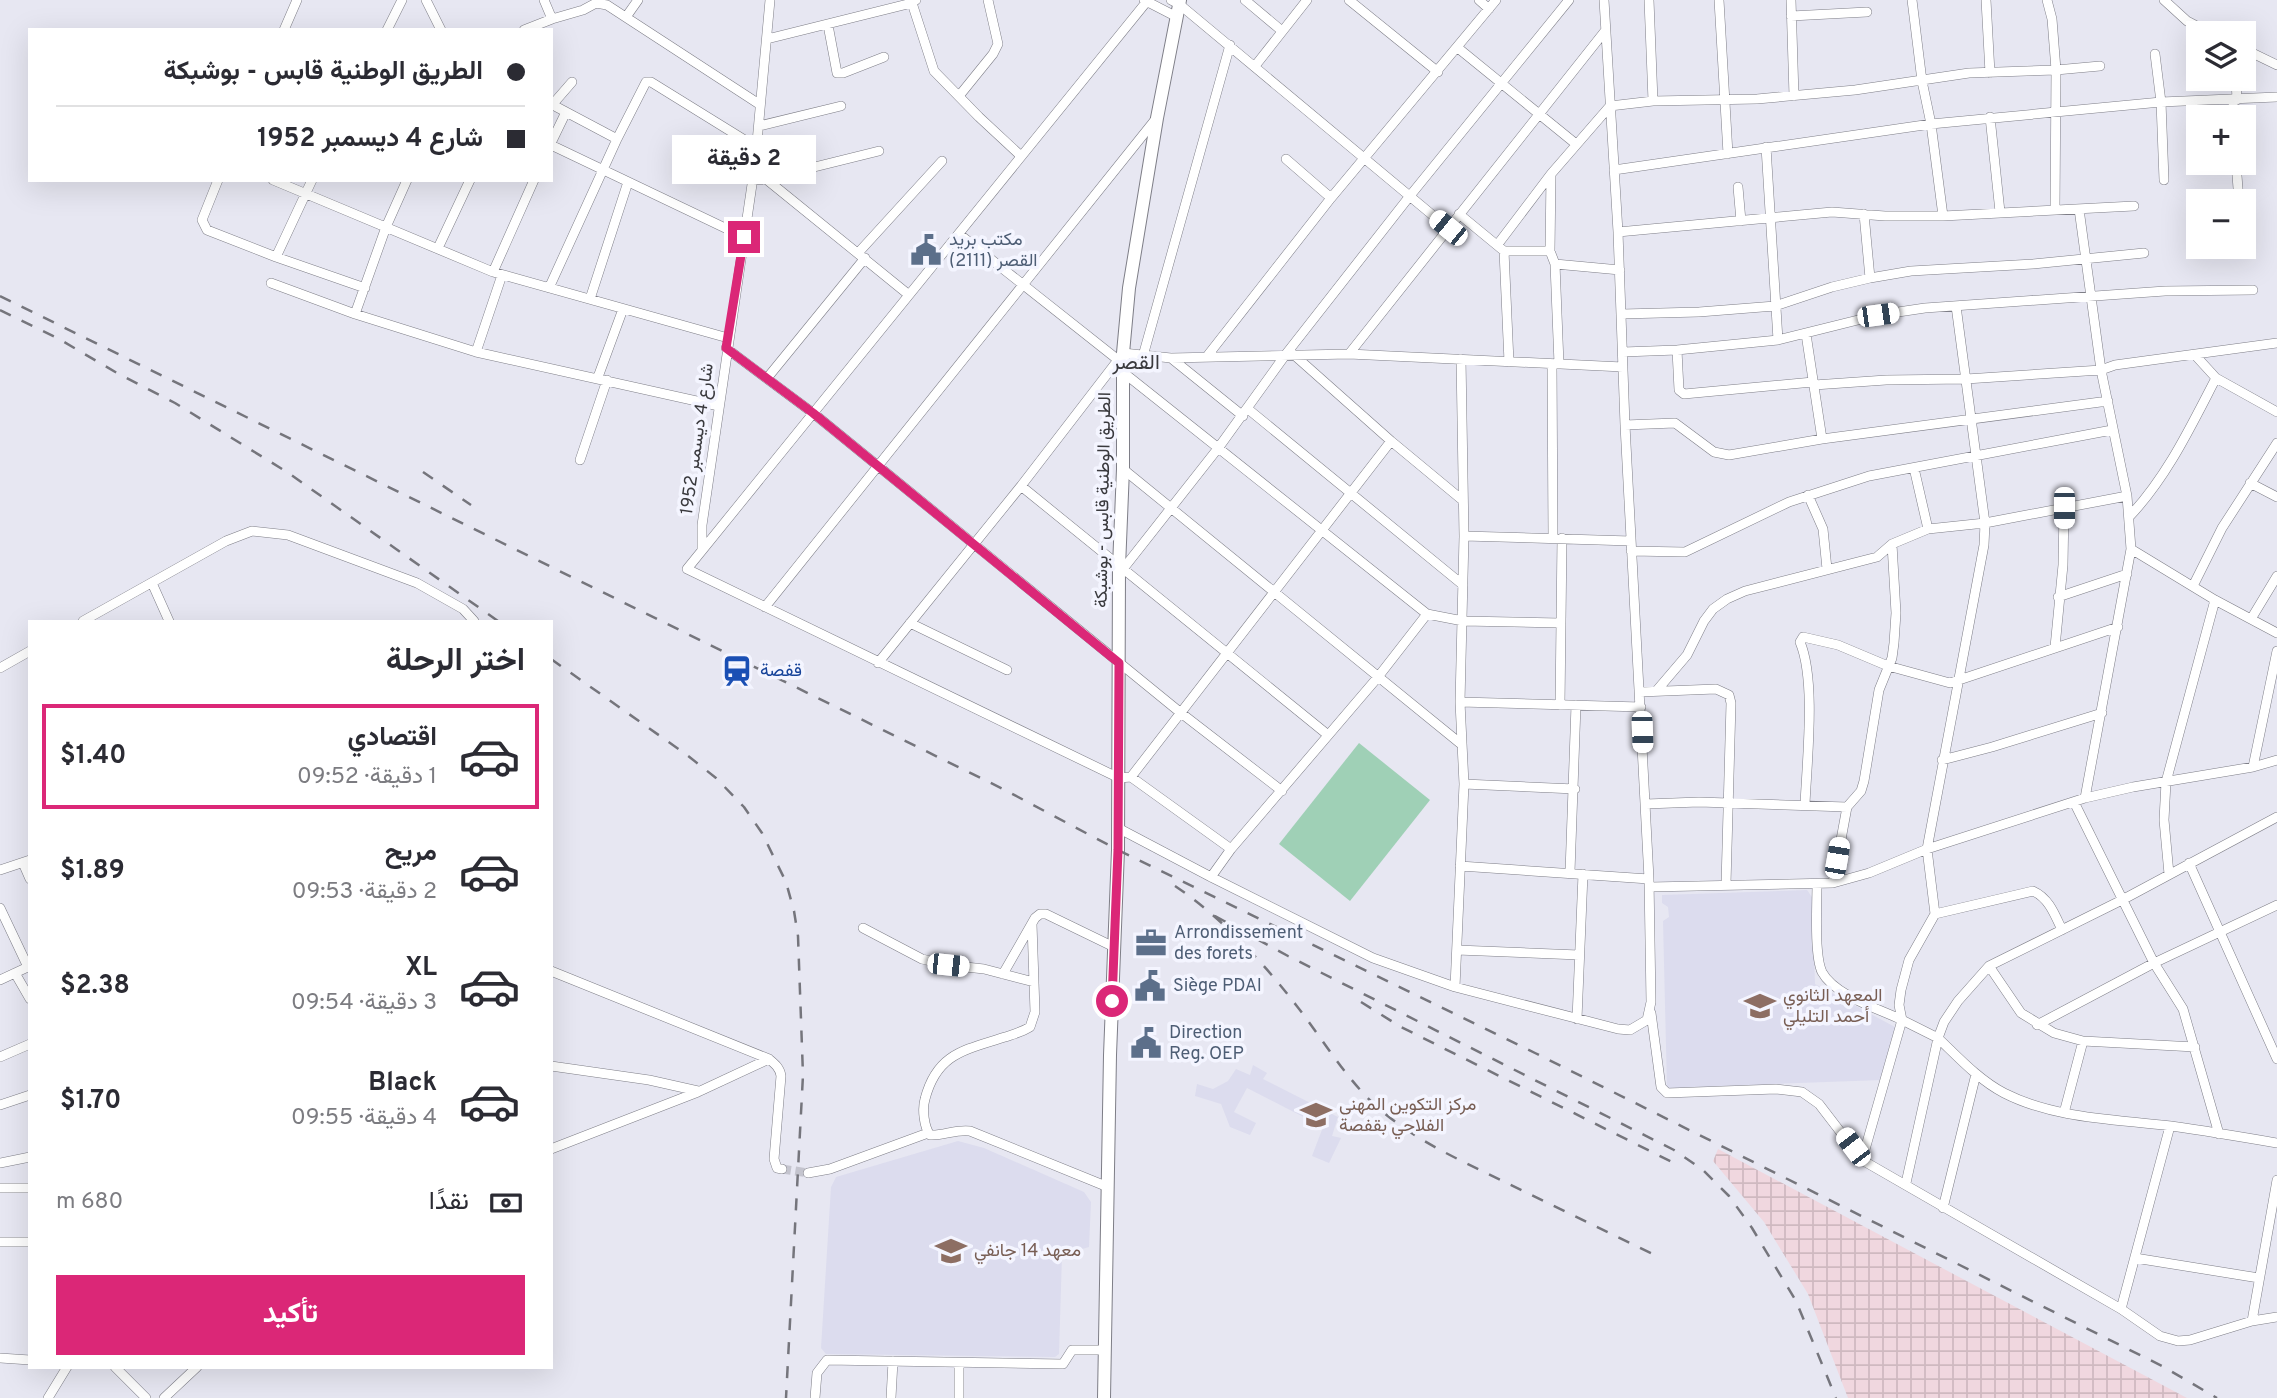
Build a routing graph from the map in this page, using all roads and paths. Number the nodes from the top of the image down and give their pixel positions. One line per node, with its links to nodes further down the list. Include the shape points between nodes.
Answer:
1 (297, 0): 32 (street)
2 (402, 0): 33 (street)
3 (426, 0): 34 (street)
4 (544, 0): 29 (street)
5 (638, 0): 28 (street)
6 (770, 0): 38 (street, شارع 4 ديسمبر 1952)
7 (988, 0): 54 (street, via 998,44)
8 (1245, 0): 36 (street)
9 (1307, 0): 36 (street)
10 (1349, 0): 48 (street)
11 (1479, 0): 25 (street)
12 (1496, 0): 25 (street)
13 (1569, 0): 52 (street)
14 (1604, 0): 37 (street)
15 (1649, 0): 59 (street)
16 (1719, 0): 57 (street)
17 (1791, 0): 27 (street)
18 (1912, 0): 51 (street)
19 (1986, 0): 49 (street)
20 (2047, 0): 47 (street)
21 (2164, 0): 30 (street)
22 (1146, 1): 24 (street); 82 (street)
23 (914, 2): 31 (street); 54 (street, via 934,71)
24 (1177, 5): 39 (street); 71 (main road, الطريق الوطنية قابس - بوشبكة)
25 (1489, 9): 40 (street)
26 (1867, 12): 27 (street)
27 (1791, 16): 55 (street)
28 (626, 18): 29 (street, via 598,2); 62 (street)
29 (552, 19): 35 (street)
30 (2186, 21)
31 (828, 25): 38 (street); 43 (street, via 837,73)
32 (285, 28)
33 (388, 28)
34 (440, 28)
35 (529, 28)
36 (1283, 31): 45 (street)
37 (1605, 31): 66 (street); 69 (street)
38 (767, 39): 62 (street, شارع 4 ديسمبر 1952)
39 (1230, 46): 45 (street); 152 (street)
40 (1458, 48): 48 (street); 52 (street)
41 (2155, 54): 61 (street)
42 (2256, 55): 44 (street)
43 (884, 57)
44 (2277, 65)
45 (1255, 66): 83 (street)
46 (2099, 66): 47 (street)
47 (2056, 70): 49 (street); 68 (street)
48 (1438, 72): 83 (street)
49 (1990, 73): 51 (street)
50 (572, 82): 60 (street)
51 (1922, 82): 55 (street); 72 (street)
52 (1500, 84): 69 (street); 101 (street)
53 (2235, 91): 58 (street)
54 (959, 96): 82 (street)
55 (1794, 96): 57 (street)
56 (2277, 97): 58 (street)
57 (1724, 100): 59 (street); 81 (street)
58 (2235, 100): 61 (street); 64 (street)
59 (1653, 101): 66 (street)
60 (553, 103)
61 (2161, 103): 68 (street); 91 (street)
62 (760, 104): 73 (street, شارع 4 ديسمبر 1952)
63 (553, 105): 67 (street)
64 (2234, 105)
65 (841, 106): 73 (street)
66 (1610, 106): 76 (street); 86 (street)
67 (566, 112): 74 (street); 75 (street)
68 (2054, 112): 70 (street); 104 (street)
69 (1539, 115): 76 (street); 107 (street)
70 (1990, 117): 72 (street); 106 (street)
71 (1157, 118): 129 (street); 155 (main road, الطريق الوطنية قابس - بوشبكة, via 1129,288)
72 (1931, 124): 79 (street); 109 (street)
73 (759, 126): 78 (street, شارع 4 ديسمبر 1952)
74 (617, 139): 78 (street, via 649,81); 87 (street)
75 (553, 140)
76 (1576, 144): 88 (street)
77 (553, 145): 87 (street)
78 (757, 147): 90 (street, شارع 4 ديسمبر 1952)
79 (1766, 147): 81 (street); 110 (street)
80 (879, 151): 89 (street)
81 (1728, 154): 86 (street)
82 (1021, 156): 115 (street)
83 (1364, 158): 101 (street); 102 (street)
84 (1286, 159): 102 (street)
85 (942, 161): 121 (street)
86 (1614, 170): 114 (street)
87 (603, 171): 98 (street); 131 (street)
88 (1551, 174): 118 (street); 119 (street)
89 (766, 179): 90 (street); 121 (street)
90 (752, 180): 116 (street, شارع 4 ديسمبر 1952)
91 (2164, 180)
92 (217, 182): 122 (street, via 202,220 204,226)
93 (277, 182): 100 (street)
94 (311, 182): 100 (street)
95 (406, 182): 112 (street)
96 (469, 182): 117 (street)
97 (533, 182): 126 (street)
98 (628, 182): 116 (street); 135 (street)
99 (1738, 187): 111 (street)
100 (304, 195): 112 (street); 122 (street)
101 (1409, 197): 113 (street); 148 (street)
102 (1331, 198): 150 (street)
103 (2134, 206): 105 (street)
104 (2055, 209): 105 (street); 106 (street)
105 (2079, 209): 123 (street)
106 (2000, 212): 109 (street)
107 (1459, 214): 113 (street); 118 (street)
108 (1864, 214): 109 (street); 110 (street); 127 (street)
109 (1943, 216)
110 (1770, 217): 111 (street); 136 (street)
111 (1741, 221): 114 (street)
112 (386, 227): 117 (street); 130 (street)
113 (1448, 228): 149 (street)
114 (1618, 232): 125 (street)
115 (959, 233): 129 (street); 133 (street)
116 (744, 237): 143 (street, شارع 4 ديسمبر 1952)
117 (438, 248): 126 (street)
118 (1501, 248): 119 (street); 156 (street)
119 (1550, 251): 124 (street)
120 (2144, 253): 123 (street)
121 (861, 255): 133 (street); 160 (street)
122 (276, 257): 130 (street)
123 (2086, 258): 127 (street); 134 (street)
124 (1555, 264): 125 (street); 157 (street)
125 (1620, 270): 140 (street)
126 (497, 273): 131 (street); 146 (street)
127 (1870, 278): 136 (street)
128 (271, 284): 139 (street)
129 (1023, 286): 155 (street); 179 (street)
130 (365, 288): 139 (street)
131 (549, 288): 135 (street)
132 (2253, 290): 134 (street)
133 (909, 295): 169 (street)
134 (2090, 296): 137 (street); 159 (street)
135 (590, 299): 138 (street)
136 (1775, 306): 140 (street); 142 (street)
137 (1956, 306): 141 (street, via 1878,315); 163 (street)
138 (623, 309): 143 (street); 162 (street)
139 (355, 314): 146 (street)
140 (1622, 314): 147 (street)
141 (1806, 334): 142 (street); 164 (street)
142 (1779, 340): 145 (street)
143 (727, 343): 160 (street); 166 (street, شارع 4 ديسمبر 1952)
144 (2277, 343): 151 (street)
145 (1677, 350): 147 (street); 164 (street, via 1679,390 1684,394)
146 (476, 352): 162 (street)
147 (1623, 352): 158 (street)
148 (1289, 354): 149 (street); 150 (street); 167 (street); 174 (street)
149 (1349, 354): 154 (street)
150 (1208, 355): 153 (street)
151 (2195, 355): 159 (street); 161 (street)
152 (1143, 356): 153 (street); 155 (street)
153 (1171, 358): 167 (street)
154 (1461, 359): 156 (street); 188 (street)
155 (1122, 362): 176 (street); 181 (main road, الطريق الوطنية قابس - بوشبكة); 183 (street)
156 (1509, 362): 157 (street)
157 (1555, 364): 158 (street); 196 (street)
158 (1623, 367): 171 (street)
159 (2101, 370): 163 (street); 165 (street)
160 (768, 377): 169 (street)
161 (2216, 378): 168 (street); 191 (street, via 2163,475)
162 (602, 379): 166 (street); 178 (street)
163 (1966, 379): 164 (street); 170 (street)
164 (1813, 383): 173 (street)
165 (2108, 401): 170 (street); 172 (street)
166 (719, 405): 201 (street, شارع 4 ديسمبر 1952)
167 (1245, 412): 176 (street); 184 (street)
168 (2277, 412)
169 (813, 413): 179 (street); 201 (street)
170 (1971, 419): 173 (street); 177 (street)
171 (1625, 425): 173 (street, via 1675,423 1721,455); 199 (street)
172 (2112, 430): 177 (street); 186 (street)
173 (1822, 439)
174 (1391, 441): 184 (street); 188 (street)
175 (2277, 443): 182 (street)
176 (1219, 447): 189 (street); 194 (street)
177 (1977, 456): 180 (street); 192 (street)
178 (580, 460)
179 (878, 467): 197 (street); 212 (street)
180 (1914, 468): 185 (street); 193 (street)
181 (1123, 469): 189 (street); 202 (main road, الطريق الوطنية قابس - بوشبكة)
182 (2250, 483): 187 (street); 208 (street)
183 (1021, 486): 197 (street); 202 (street)
184 (1350, 492): 194 (street); 207 (street)
185 (1808, 495): 199 (street, via 1685,552); 203 (street, via 1823,529)
186 (2127, 496): 190 (street); 191 (street)
187 (2277, 497)
188 (1461, 499): 195 (street)
189 (1170, 507): 202 (street); 209 (street)
190 (2064, 508): 192 (street); 210 (street)
191 (2129, 517): 200 (street)
192 (1985, 523): 193 (street); 233 (street)
193 (1928, 529): 198 (street)
194 (1321, 530): 209 (street); 213 (street)
195 (1464, 536): 196 (street); 207 (street)
196 (1558, 538): 199 (street); 220 (street)
197 (974, 543): 219 (street); 228 (street)
198 (1892, 544): 203 (street, via 1877,557); 229 (street, via 1896,613)
199 (1631, 546): 235 (street)
200 (2131, 549): 204 (street); 208 (street)
201 (702, 550): 212 (street, شارع 4 ديسمبر 1952, via 687,569)
202 (1121, 568): 226 (street); 228 (main road, الطريق الوطنية قابس - بوشبكة)
203 (1827, 569): 234 (street, via 1745,591 1713,609 1687,655)
204 (2127, 574): 210 (street); 221 (street)
205 (2277, 576): 214 (street)
206 (152, 583): 215 (street); 216 (street); 217 (street, via 238,535 252,531 288,534 417,583 463,609)
207 (1463, 585): 218 (street)
208 (2193, 586): 211 (street)
209 (1275, 593): 226 (street); 232 (street)
210 (2058, 597): 223 (street)
211 (2215, 600): 214 (street); 248 (street)
212 (765, 607): 227 (street)
213 (1427, 614): 218 (street); 232 (street)
214 (2251, 619): 222 (street)
215 (85, 620)
216 (169, 620)
217 (473, 620)
218 (1463, 621): 220 (street); 236 (street)
219 (910, 623): 227 (street); 231 (street)
220 (1560, 623): 237 (street)
221 (2118, 627): 223 (street); 240 (street)
222 (2277, 632)
223 (2055, 647): 233 (street)
224 (2277, 651): 246 (street)
225 (28, 652): 230 (street)
226 (1227, 654): 241 (street); 242 (street)
227 (878, 663): 247 (street)
228 (1119, 663): 241 (street); 247 (main road, الطريق الوطنية قابس - بوشبكة)
229 (1888, 666): 233 (street, via 1942,682); 256 (street, via 1838,645 1801,640 1808,680); 257 (street, via 1879,690 1864,781)
230 (0, 668)
231 (1007, 670)
232 (1378, 677): 242 (street); 243 (street)
233 (1960, 680): 244 (street)
234 (1658, 690): 235 (street); 254 (street, via 1716,689 1729,695)
235 (1640, 692): 239 (street)
236 (1460, 702): 237 (street); 243 (street)
237 (1560, 705): 238 (street)
238 (1576, 705): 239 (street); 250 (street)
239 (1641, 708): 255 (street)
240 (2102, 712): 244 (street); 252 (street)
241 (1181, 713): 247 (street); 251 (street)
242 (1328, 735): 251 (street)
243 (1461, 744): 249 (street)
244 (1942, 760): 261 (street)
245 (2277, 760): 246 (street)
246 (2253, 768): 248 (street)
247 (1125, 777): 259 (main road, الطريق الوطنية قابس - بوشبكة); 260 (street)
248 (2166, 782): 252 (street); 268 (street)
249 (1464, 784): 250 (street); 264 (street)
250 (1575, 789): 266 (street)
251 (1282, 791): 260 (street)
252 (2085, 798): 253 (street)
253 (2074, 802): 261 (street); 274 (street)
254 (1728, 803): 255 (street); 256 (street); 272 (street)
255 (1646, 804): 270 (street)
256 (1805, 804): 257 (street)
257 (1847, 807): 271 (street)
258 (2277, 817): 263 (street)
259 (1118, 828): 269 (street); 282 (main road, الطريق الوطنية قابس - بوشبكة)
260 (1231, 849): 269 (street)
261 (1927, 849): 271 (street); 277 (street)
262 (26, 862): 265 (street)
263 (2189, 863): 268 (street); 281 (street)
264 (1460, 866): 266 (street); 283 (street)
265 (0, 870)
266 (1570, 872): 267 (street)
267 (1583, 874): 270 (street); 284 (street)
268 (2169, 874): 274 (street)
269 (1211, 877): 294 (street, via 1373,958)
270 (1649, 883): 272 (street); 296 (street)
271 (1833, 883): 273 (street)
272 (1726, 884): 273 (street)
273 (1817, 884): 298 (street, via 1822,971 1843,992)
274 (2122, 900): 280 (street); 285 (street)
275 (2277, 905): 281 (street)
276 (0, 908): 286 (street)
277 (1935, 914): 280 (street, via 2032,891 2042,895); 298 (street, via 1909,960 1899,1005)
278 (1032, 924): 282 (street, via 1045,914); 291 (street); 293 (street)
279 (863, 928): 291 (street, via 922,959)
280 (2062, 930): 287 (street)
281 (2221, 931): 285 (street); 306 (street)
282 (1114, 947): 325 (main road, الطريق الوطنية قابس - بوشبكة)
283 (1457, 950): 284 (street); 294 (street)
284 (1579, 954): 297 (street)
285 (2154, 962): 299 (street); 303 (street, via 2183,1009)
286 (28, 965)
287 (1989, 966): 299 (street, via 2021,1013); 300 (street, via 1958,1001)
288 (28, 967): 290 (street)
289 (553, 972): 305 (street)
290 (15, 973): 292 (street); 295 (street)
291 (1003, 974): 293 (street)
292 (0, 980)
293 (1034, 982): 314 (street, via 1035,1012 1030,1027 961,1051 936,1071 923,1103)
294 (1455, 987): 297 (street)
295 (28, 996)
296 (1650, 1012): 297 (street, via 1643,1024 1630,1030); 319 (street, via 1661,1087 1667,1093 1802,1092 1819,1104)
297 (1577, 1019)
298 (1902, 1020): 300 (street); 319 (street)
299 (2037, 1025): 301 (street)
300 (1938, 1038): 308 (street); 324 (street)
301 (2083, 1041): 303 (street); 312 (street)
302 (28, 1046): 304 (street)
303 (2195, 1047): 315 (street)
304 (0, 1057)
305 (768, 1059): 309 (street); 321 (street, via 780,1072 774,1160)
306 (2277, 1059)
307 (553, 1066): 309 (street)
308 (1976, 1074): 312 (street, via 2031,1106); 328 (street)
309 (698, 1091): 317 (street)
310 (28, 1096): 311 (street)
311 (0, 1105)
312 (2064, 1113): 313 (street)
313 (2170, 1126): 315 (street); 331 (street)
314 (928, 1133): 322 (street); 325 (street, via 970,1131)
315 (2219, 1133): 316 (street)
316 (2277, 1143)
317 (553, 1148)
318 (28, 1157): 320 (street)
319 (1862, 1160): 324 (street)
320 (0, 1163)
321 (782, 1169)
322 (808, 1173)
323 (2277, 1180): 332 (street)
324 (1906, 1183): 328 (street)
325 (1108, 1187): 336 (main road, الطريق الوطنية قابس - بوشبكة)
326 (0, 1188): 327 (street)
327 (28, 1188)
328 (1943, 1208): 333 (street)
329 (0, 1242): 330 (street)
330 (28, 1242)
331 (2135, 1258): 332 (street); 333 (street)
332 (2259, 1279): 335 (street)
333 (2121, 1309): 335 (street, via 2160,1336 2178,1341)
334 (2277, 1317): 335 (street)
335 (2252, 1321)
336 (1104, 1350): 340 (street, via 1072,1350 1063,1364); 350 (main road, الطريق الوطنية قابس - بوشبكة)
337 (0, 1358): 338 (street)
338 (28, 1360)
339 (894, 1361): 340 (street); 347 (street, via 827,1360 817,1373); 348 (street)
340 (959, 1363): 349 (street)
341 (66, 1369): 344 (street)
342 (118, 1369): 345 (street)
343 (195, 1369): 346 (street)
344 (48, 1398)
345 (146, 1398)
346 (164, 1398)
347 (815, 1398)
348 (891, 1398)
349 (959, 1398)
350 (1102, 1398)

